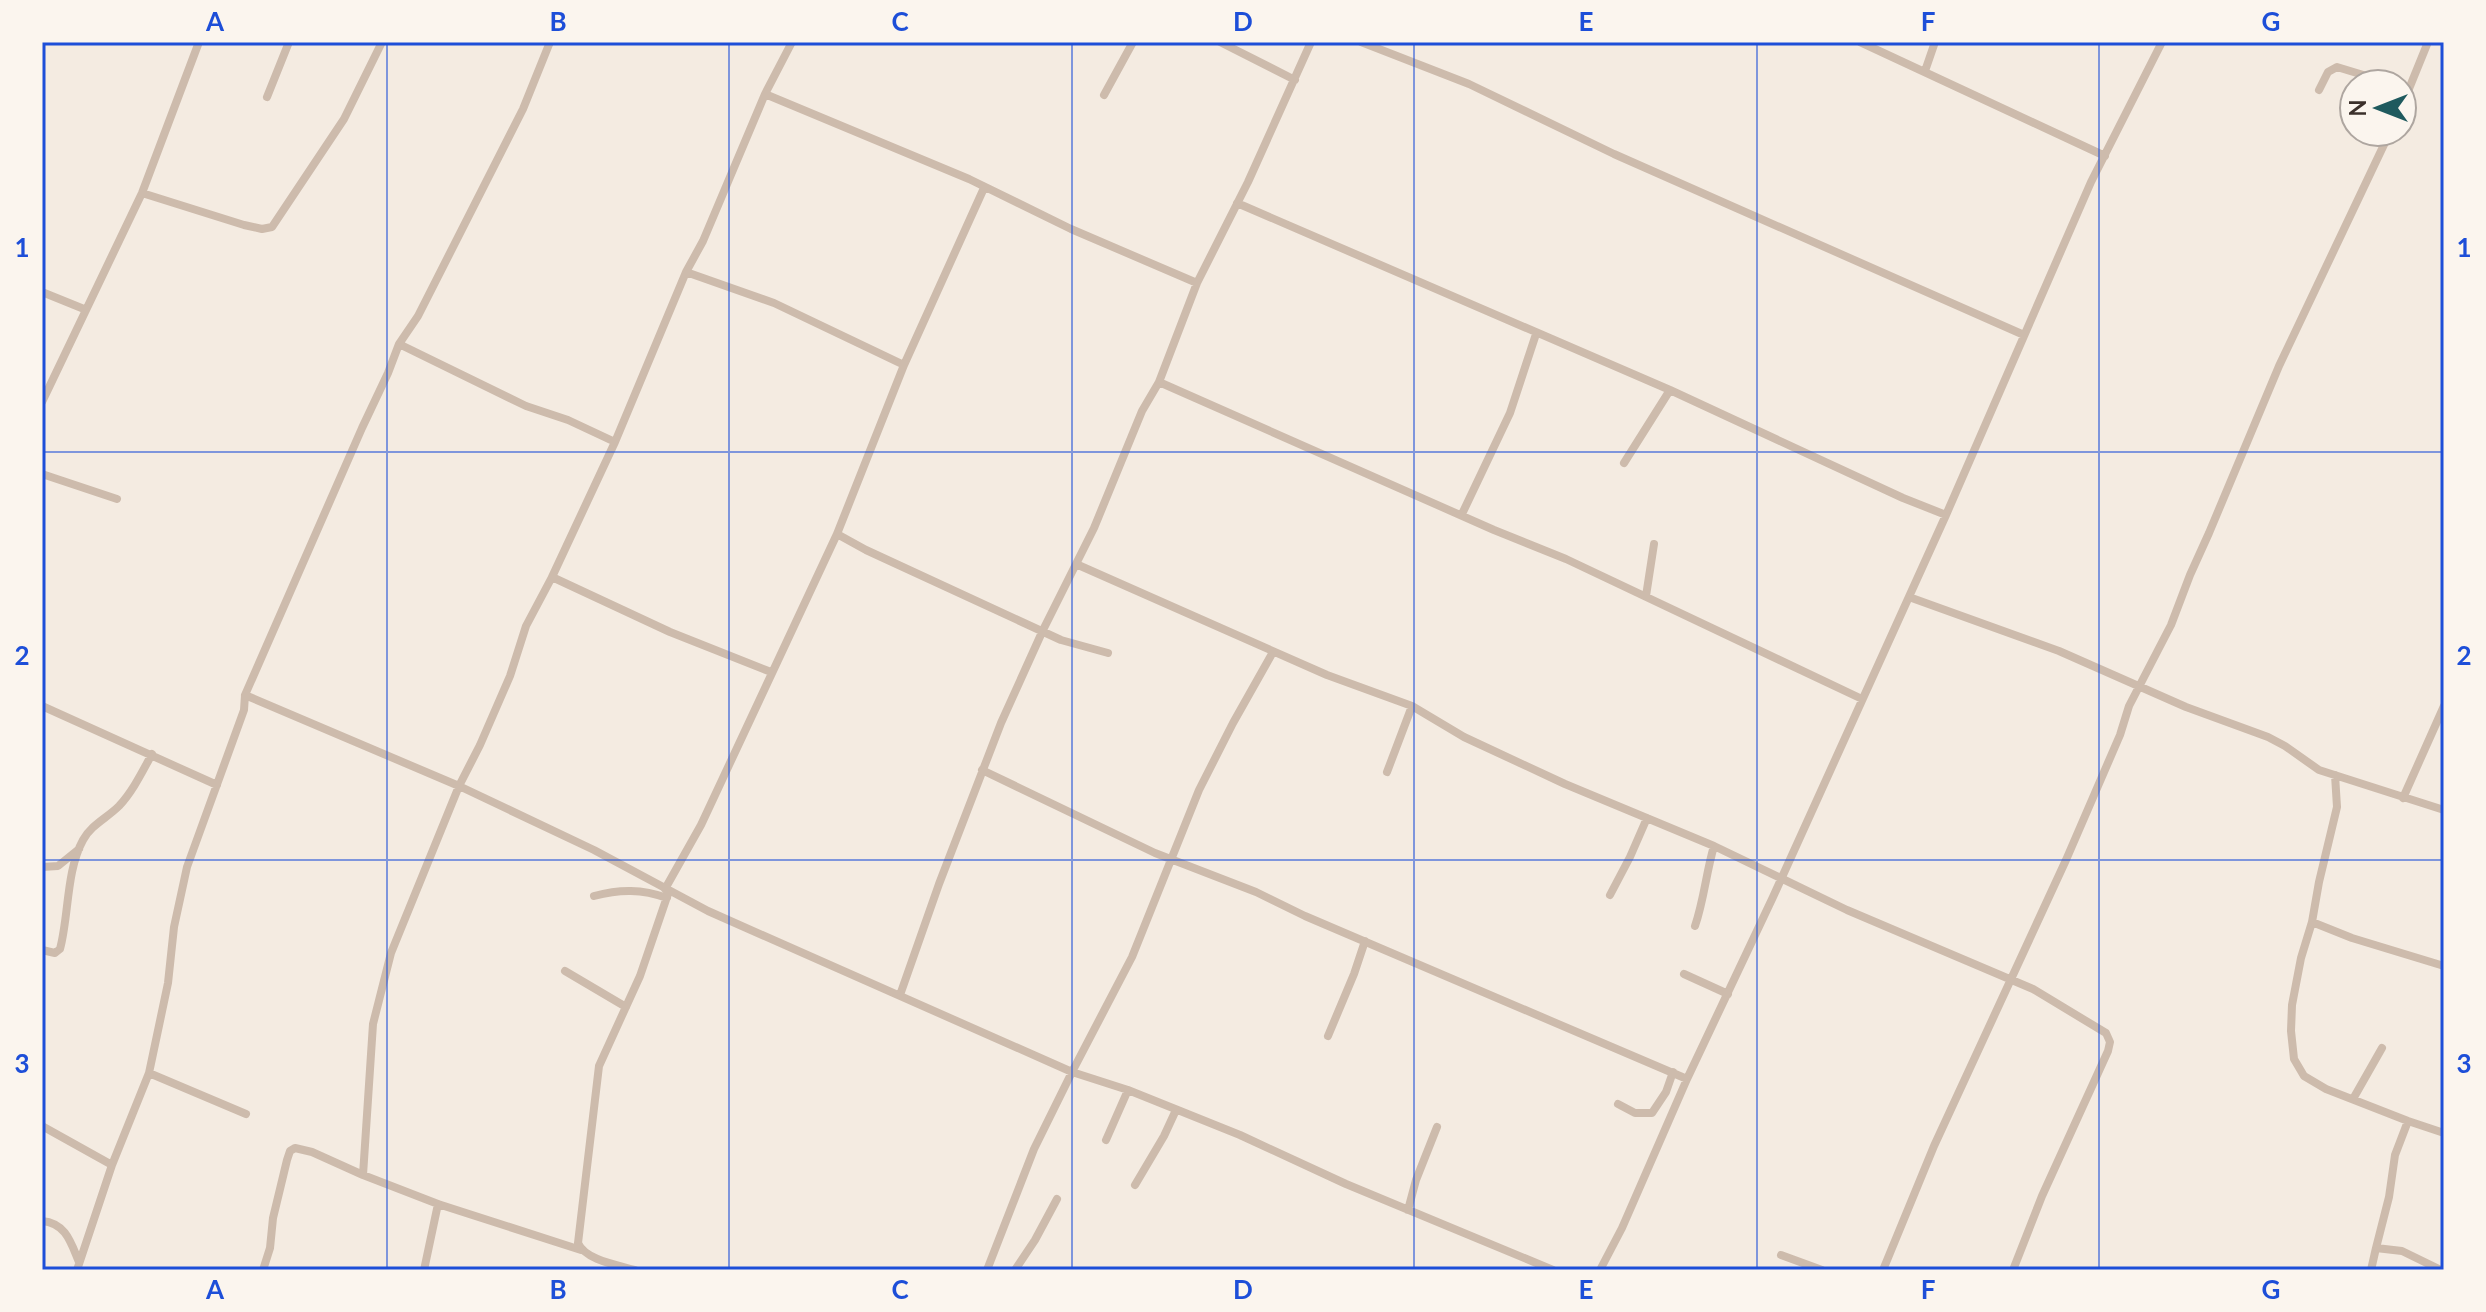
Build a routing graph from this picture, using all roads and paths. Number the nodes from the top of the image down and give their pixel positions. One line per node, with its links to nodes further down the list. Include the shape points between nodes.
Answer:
1 (199, 42): 25 (street)
2 (289, 42): 21 (street)
3 (382, 42): 25 (street, via 344,119 272,227 244,225)
4 (550, 42): 33 (street, via 496,164)
5 (792, 42): 19 (street)
6 (1133, 42): 20 (street)
7 (1220, 42): 17 (street)
8 (1311, 42): 17 (street)
9 (1361, 42): 32 (street, via 1469,84 1614,154)
10 (1860, 42): 16 (street)
11 (1935, 42): 16 (street)
12 (2162, 42): 23 (street)
13 (2428, 42): 15 (street)
14 (2340, 68): 18 (street, via 2328,72)
15 (2416, 68)
16 (1925, 71): 23 (street)
17 (1295, 80): 26 (street)
18 (2319, 90)
19 (765, 94): 24 (street); 27 (street)
20 (1104, 95)
21 (267, 97)
22 (2382, 148): 54 (street, via 2279,366 2171,625)
23 (2105, 156): 32 (street)
24 (984, 188): 28 (street); 34 (street)
25 (142, 193): 30 (street)
26 (1237, 203): 28 (street); 31 (street)
27 (686, 272): 34 (street, via 774,303); 38 (street)
28 (1197, 283): 35 (street)
29 (42, 292): 30 (street)
30 (84, 309): 37 (street)
31 (1536, 334): 36 (street); 42 (street, via 1510,413)
32 (2024, 335): 43 (street)
33 (399, 344): 38 (street); 55 (street)
34 (904, 365): 44 (street)
35 (1159, 382): 42 (street); 46 (street)
36 (1670, 390): 39 (street); 43 (street)
37 (42, 402)
38 (615, 442): 47 (street)
39 (1624, 463)
40 (42, 474): 41 (street)
41 (117, 499)
42 (1462, 514): 48 (street)
43 (1946, 515): 49 (street)
44 (837, 534): 50 (street); 53 (street)
45 (1654, 544): 48 (street)
46 (1076, 564): 50 (street); 51 (street)
47 (552, 577): 53 (street); 65 (street)
48 (1646, 596): 56 (street)
49 (1909, 597): 54 (street); 56 (street)
50 (1043, 630): 52 (street); 61 (street)
51 (1273, 652): 58 (street); 71 (street, via 1199,790)
52 (1108, 653)
53 (771, 672): 74 (street)
54 (2139, 684): 63 (street, via 2268,737); 84 (street)
55 (245, 695): 64 (street); 65 (street)
56 (1862, 699): 73 (street)
57 (42, 706): 60 (street)
58 (1412, 706): 62 (street); 68 (street, via 1464,737)
59 (2444, 706): 66 (street)
60 (152, 754): 64 (street); 70 (street, via 129,794 92,828)
61 (982, 770): 71 (street); 86 (street)
62 (1387, 772)
63 (2335, 775): 66 (street); 77 (street, via 2337,807)
64 (217, 785): 92 (street, via 187,867)
65 (459, 786): 74 (street, via 594,850); 105 (street, via 385,971 373,1024)
66 (2403, 798): 67 (street)
67 (2444, 810)
68 (1647, 818): 69 (street); 75 (street)
69 (1714, 846): 73 (street); 78 (street)
70 (79, 849): 72 (street, via 58,866); 80 (street, via 60,949)
71 (1171, 860): 79 (street); 90 (street, via 1132,957)
72 (42, 867)
73 (1780, 878): 84 (street); 85 (street)
74 (667, 893): 76 (street, via 623,890); 86 (street); 87 (street)
75 (1610, 895)
76 (594, 896)
77 (2312, 922): 81 (street); 95 (street, via 2292,1005 2294,1059 2310,1080)
78 (1695, 926)
79 (1365, 941): 88 (street); 91 (street)
80 (42, 950)
81 (2444, 966)
82 (565, 971): 87 (street)
83 (1684, 974): 85 (street)
84 (2009, 980): 125 (street); 126 (street, via 2076,1014 2106,1033 2110,1042)
85 (1728, 994): 93 (street)
86 (900, 995): 90 (street)
87 (626, 1007): 112 (street, via 596,1080)
88 (1328, 1036)
89 (2382, 1048): 95 (street)
90 (1072, 1072): 94 (street); 120 (street, via 1034,1149)
91 (1673, 1072): 93 (street); 96 (street, via 1652,1113 1635,1113)
92 (149, 1073): 98 (street); 104 (street)
93 (1687, 1079): 123 (street)
94 (1128, 1090): 97 (street); 103 (street)
95 (2353, 1099): 99 (street)
96 (1618, 1104)
97 (1176, 1110): 106 (street); 109 (street)
98 (246, 1114)
99 (2408, 1121): 102 (street); 111 (street, via 2395,1155)
100 (42, 1126): 104 (street)
101 (1437, 1127): 109 (street)
102 (2444, 1133)
103 (1106, 1140)
104 (112, 1165): 115 (street)
105 (363, 1175): 108 (street); 116 (street, via 312,1152 290,1151)
106 (1135, 1185)
107 (1057, 1199): 121 (street)
108 (438, 1204): 112 (street); 117 (street)
109 (1408, 1210): 122 (street)
110 (42, 1221): 115 (street, via 54,1223 68,1236)
111 (2376, 1248): 127 (street); 128 (street, via 2402,1251)
112 (581, 1250): 114 (street)
113 (1781, 1255): 124 (street)
114 (598, 1258): 118 (street); 119 (street)
115 (78, 1266)
116 (263, 1270)
117 (424, 1270)
118 (596, 1270)
119 (635, 1270)
120 (987, 1270)
121 (1015, 1270)
122 (1553, 1270)
123 (1600, 1270)
124 (1822, 1270)
125 (1883, 1270)
126 (2013, 1270)
127 (2371, 1270)
128 (2441, 1270)

